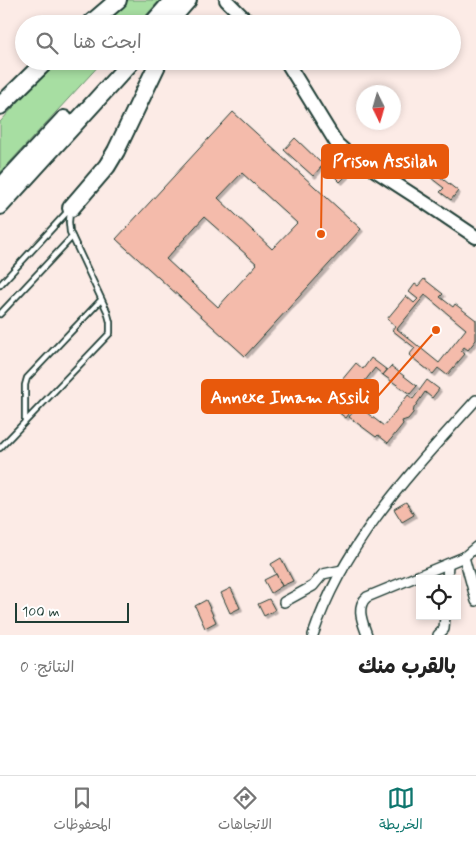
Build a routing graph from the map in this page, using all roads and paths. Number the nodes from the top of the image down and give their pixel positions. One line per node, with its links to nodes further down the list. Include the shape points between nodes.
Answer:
1 (118, 0): 6 (highway)
2 (173, 0): 7 (highway)
3 (188, 0): 8 (highway)
4 (200, 0): 9 (highway)
5 (227, 1): 10 (street)
6 (100, 15)
7 (160, 15)
8 (175, 15)
9 (189, 15)
10 (241, 15)
11 (37, 70): 16 (highway)
12 (111, 70): 17 (highway)
13 (124, 70): 18 (highway)
14 (155, 70): 19 (highway, via 107,166)
15 (292, 70): 21 (street, via 345,151)
16 (0, 106)
17 (0, 188)
18 (0, 206)
19 (71, 208): 20 (lane); 22 (lane)
20 (72, 237): 23 (lane); 24 (lane)
21 (476, 237)
22 (0, 285)
23 (101, 300): 26 (lane, via 27,378); 26 (lane, via 109,317 110,333)
24 (0, 314)
25 (476, 400): 31 (street, via 401,482)
26 (25, 420): 27 (lane)
27 (1, 446)
28 (476, 547): 29 (street)
29 (464, 557): 30 (street); 33 (street)
30 (448, 564): 32 (street); 37 (street, via 363,600 360,611)
31 (342, 570): 34 (street, via 324,574 313,586); 36 (street)
32 (447, 575)
33 (476, 601)
34 (284, 602)
35 (445, 620): 38 (street, via 444,629)
36 (313, 635)
37 (367, 635)
38 (438, 635)

